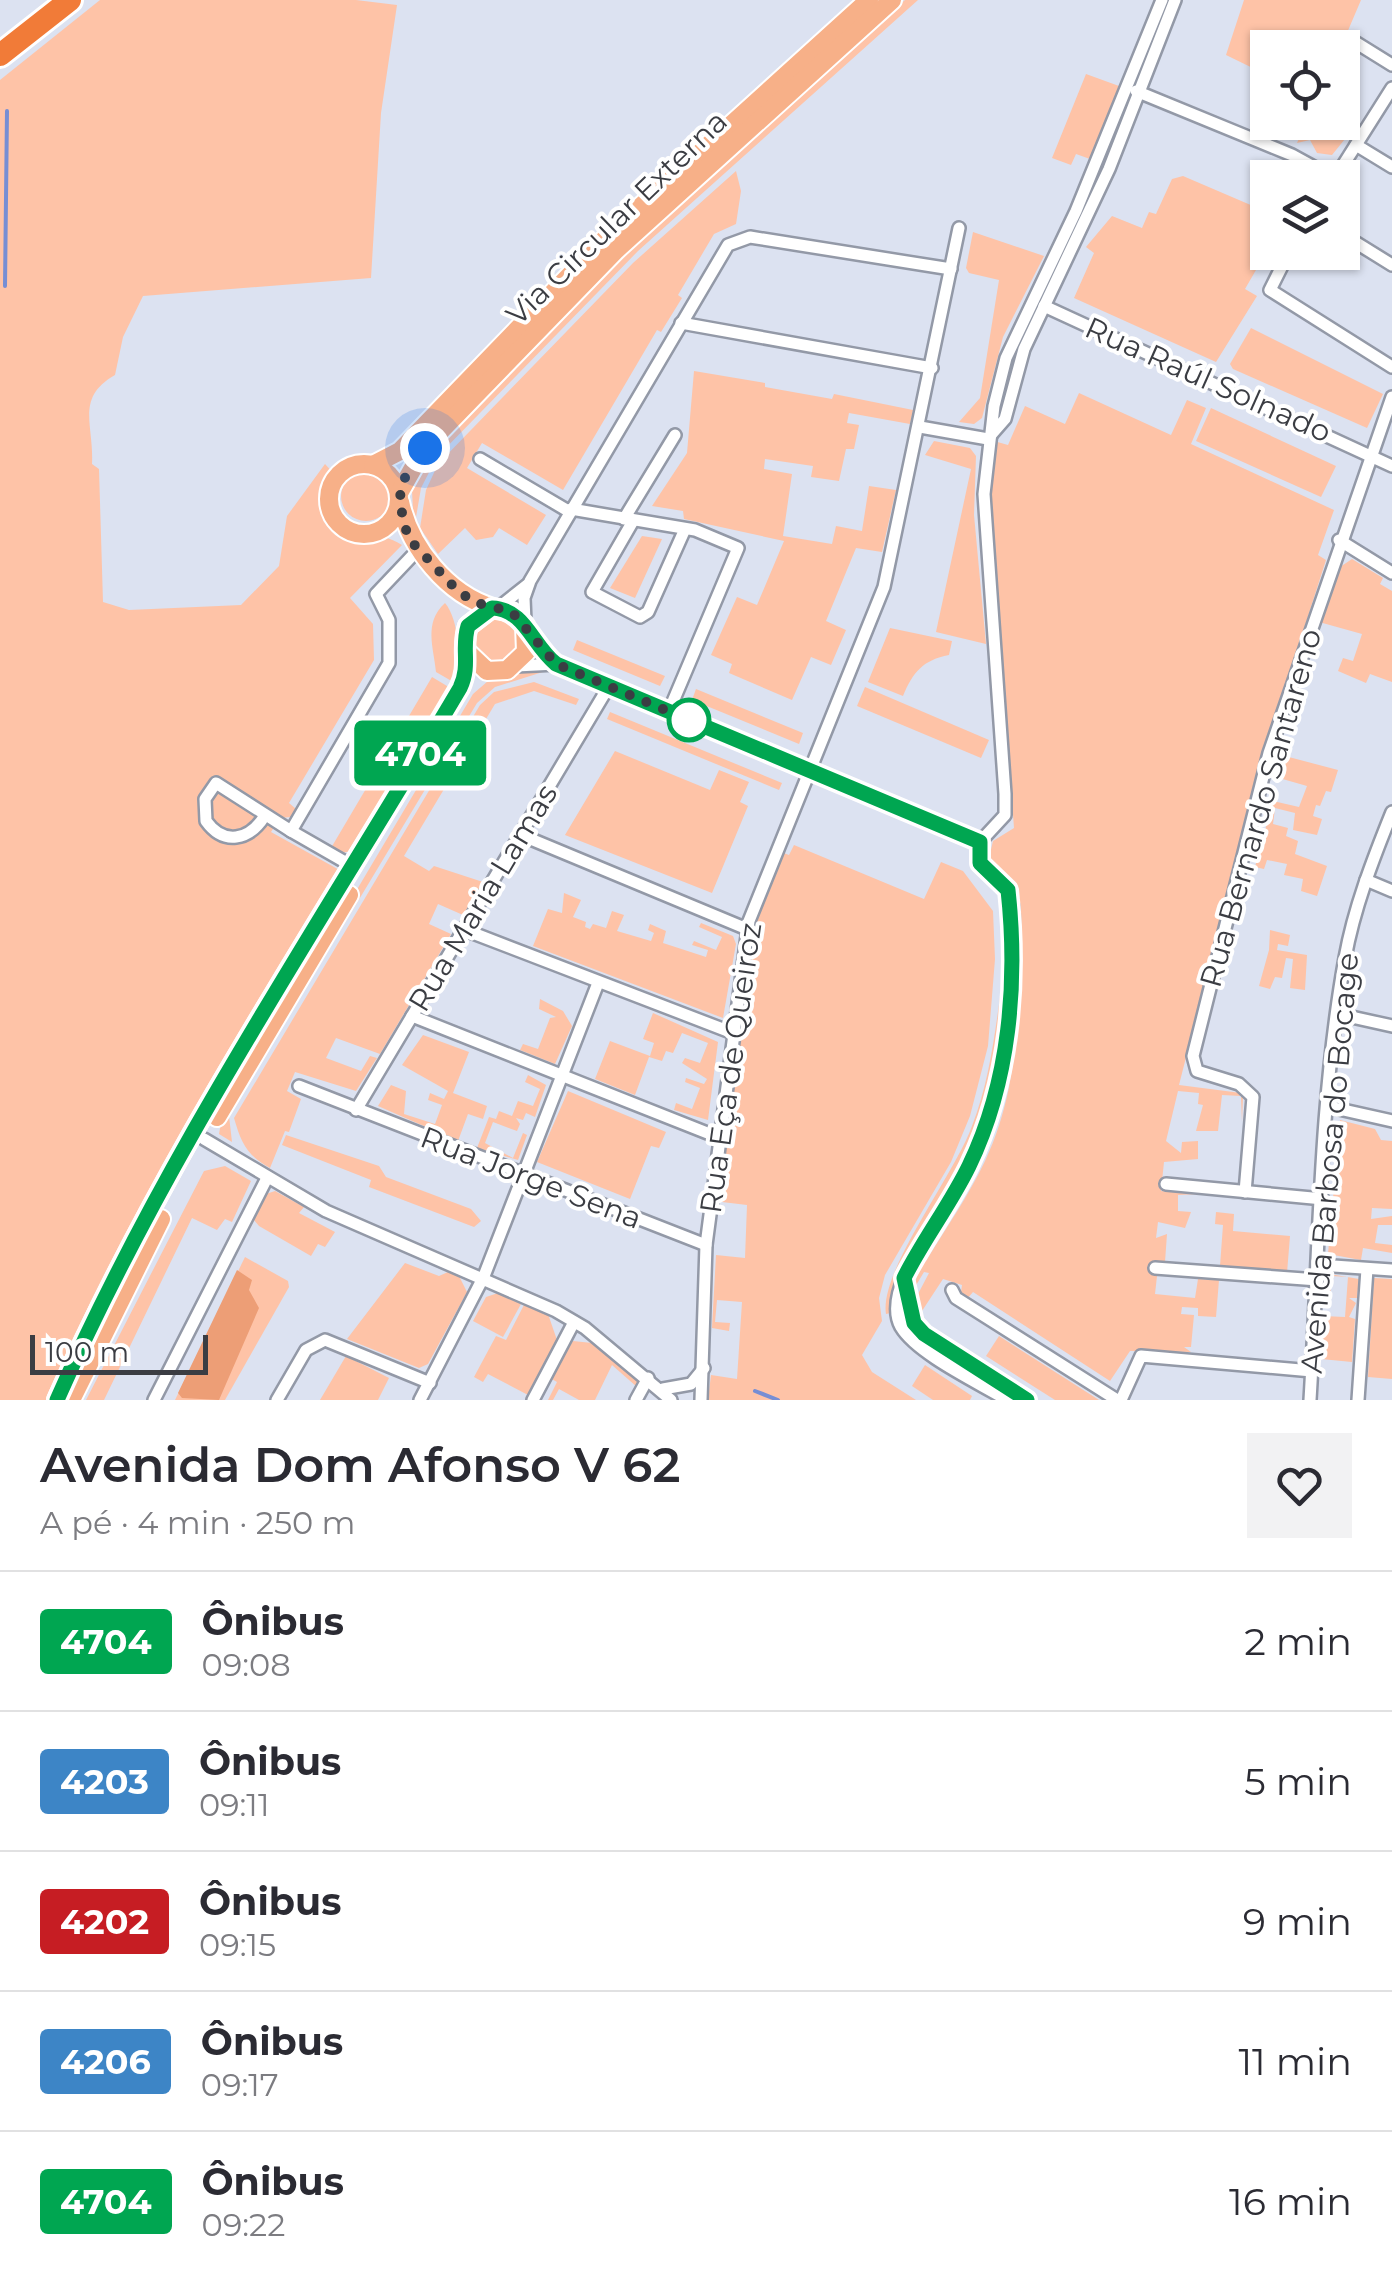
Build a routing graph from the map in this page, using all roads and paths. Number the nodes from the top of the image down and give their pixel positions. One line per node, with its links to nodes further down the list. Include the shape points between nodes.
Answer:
1 (70, 0): 7 (highway)
2 (869, 0): 30 (main road, Via Circular Externa, via 605,238 400,451)
3 (892, 0): 32 (main road, Via Circular Externa, via 616,250 425,448)
4 (1162, 0): 10 (street)
5 (1174, 0): 10 (street)
6 (1360, 45): 8 (street)
7 (0, 56)
8 (1392, 65)
9 (1392, 88): 11 (street)
10 (1134, 90): 12 (street); 20 (street); 27 (street, via 1006,358)
11 (1356, 145): 13 (street); 14 (street)
12 (1301, 160)
13 (1346, 160)
14 (1392, 167)
15 (959, 228): 18 (street, Rua Eça de Queiroz)
16 (1360, 246): 17 (street)
17 (1392, 266)
18 (951, 269): 21 (street, via 736,239); 23 (street, Rua Eça de Queiroz)
19 (1278, 270): 22 (street, via 1270,290)
20 (1044, 306): 27 (street, via 1004,420); 28 (street, Rua Raúl Solnado)
21 (681, 323): 23 (street); 33 (street)
22 (1392, 367)
23 (932, 368): 25 (street, Rua Eça de Queiroz)
24 (1392, 396): 28 (street, Rua Bernardo Santareno)
25 (920, 427): 27 (street); 48 (street, Rua Eça de Queiroz, via 884,587)
26 (674, 434): 34 (street)
27 (988, 438): 53 (street, via 984,494 1005,815)
28 (1371, 453): 31 (street, Rua Raúl Solnado); 37 (street, Rua Bernardo Santareno)
29 (480, 459): 33 (street)
30 (373, 465): 32 (main road, via 390,475); 36 (main road, via 344,470 329,498 343,526)
31 (1392, 466)
32 (399, 496): 36 (main road, via 390,522); 41 (main road, via 408,538 462,595)
33 (570, 511): 34 (street); 40 (street)
34 (629, 520): 35 (street); 35 (street, via 592,592 640,616 648,612)
35 (685, 529): 47 (street, via 738,548)
36 (370, 533): 38 (main road, via 395,540)
37 (1339, 540): 39 (street); 74 (street, Rua Bernardo Santareno, via 1269,753 1193,1056 1197,1071 1239,1084 1253,1097)
38 (412, 556): 43 (main road, via 458,606); 51 (street, via 376,594 388,620 389,663)
39 (1392, 572)
40 (530, 581): 41 (street); 42 (street, via 522,612)
41 (496, 608): 42 (main road, via 512,612); 43 (main road, via 473,618)
42 (527, 631): 44 (street); 45 (main road, via 526,652)
43 (466, 642): 45 (main road, via 487,671); 54 (main road, via 467,673 460,688)
44 (556, 664): 45 (street); 46 (street)
45 (511, 668): 70 (main road, via 483,677 465,698)
46 (609, 686): 47 (street); 52 (street, Rua Maria Lamas)
47 (669, 711): 48 (street)
48 (809, 770): 53 (street); 57 (street, Rua Eça de Queiroz)
49 (1392, 812): 55 (street, Avenida Barbosa do Bocage)
50 (264, 817): 50 (street, via 216,783 205,799 206,822 220,835 250,834); 51 (street)
51 (291, 831): 54 (street)
52 (521, 835): 57 (street); 58 (street, Rua Maria Lamas)
53 (980, 842): 82 (street, via 980,863 1008,890 1013,930 1008,1037 971,1162)
54 (352, 866): 91 (main road, via 138,1235)
55 (1366, 880): 56 (street); 60 (street, Avenida Barbosa do Bocage)
56 (1392, 891)
57 (747, 929): 63 (street, Rua Eça de Queiroz)
58 (465, 930): 59 (street); 61 (street, Rua Maria Lamas)
59 (598, 983): 63 (street); 64 (street)
60 (1338, 1014): 62 (street); 66 (street, Avenida Barbosa do Bocage)
61 (412, 1016): 64 (street); 67 (street, Rua Maria Lamas)
62 (1392, 1026)
63 (733, 1033): 69 (street, Rua Eça de Queiroz)
64 (562, 1076): 69 (street); 71 (street)
65 (299, 1086): 67 (street, Rua Jorge Sena)
66 (1330, 1106): 68 (street); 75 (street, Avenida Barbosa do Bocage)
67 (356, 1110): 71 (street, Rua Jorge Sena)
68 (1392, 1121)
69 (720, 1138): 76 (street, Rua Eça de Queiroz)
70 (204, 1139): 72 (street); 92 (main road)
71 (524, 1176): 76 (street, Rua Jorge Sena); 81 (street)
72 (267, 1178): 81 (street, via 349,1222); 93 (street)
73 (1166, 1184): 74 (street)
74 (1245, 1192): 75 (street)
75 (1323, 1199): 77 (street, Avenida Barbosa do Bocage)
76 (706, 1245): 86 (street, Rua Eça de Queiroz)
77 (1319, 1265): 79 (street); 83 (street, Avenida Barbosa do Bocage)
78 (1155, 1268): 83 (street)
79 (1367, 1269): 80 (street); 104 (street)
80 (1392, 1270)
81 (484, 1276): 85 (street); 89 (street)
82 (904, 1278): 100 (street, via 896,1307 902,1328); 101 (street, via 914,1323 924,1334)
83 (1318, 1280): 87 (street, Avenida Barbosa do Bocage)
84 (952, 1290): 102 (street)
85 (574, 1322): 88 (street); 96 (street)
86 (704, 1368): 90 (street, via 691,1384); 99 (street, Rua Eça de Queiroz)
87 (1312, 1371): 102 (street, via 1140,1356); 103 (street, Avenida Barbosa do Bocage)
88 (648, 1378): 90 (street); 97 (street)
89 (430, 1382): 94 (street, via 324,1340 306,1350); 95 (street)
90 (662, 1389): 98 (street)
91 (57, 1400)
92 (71, 1400)
93 (154, 1400)
94 (277, 1400)
95 (420, 1400)
96 (533, 1400)
97 (636, 1400)
98 (671, 1400)
99 (701, 1400)
100 (1007, 1400)
101 (1027, 1400)
102 (1119, 1400)
103 (1310, 1400)
104 (1358, 1400)

